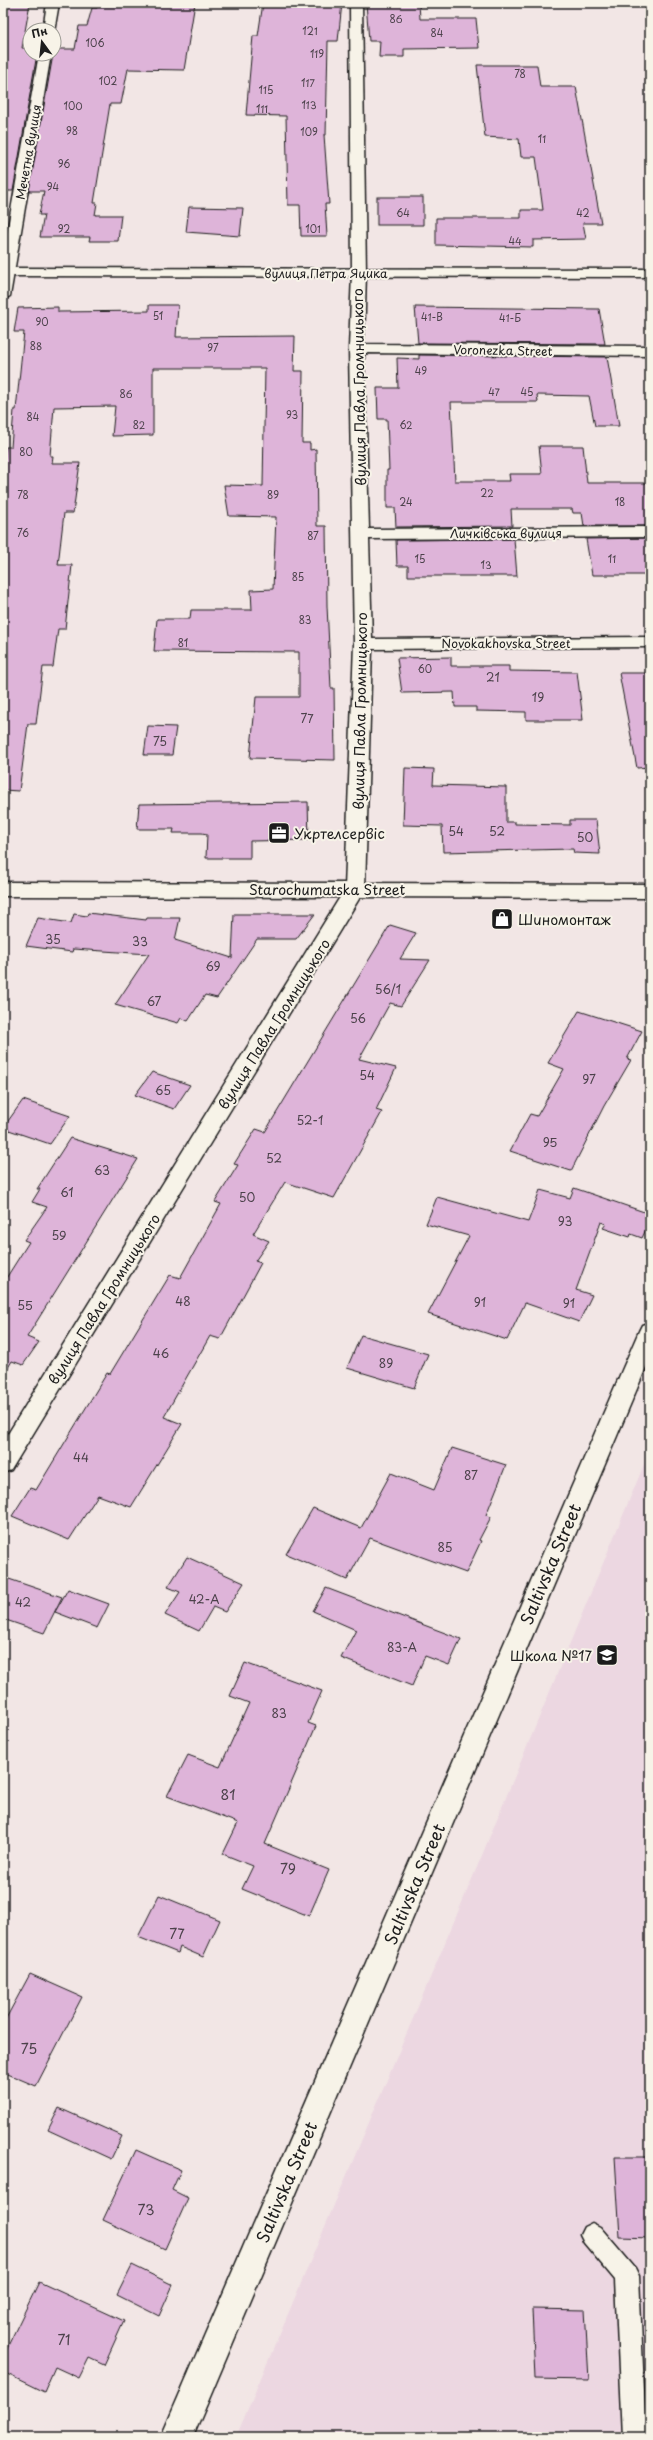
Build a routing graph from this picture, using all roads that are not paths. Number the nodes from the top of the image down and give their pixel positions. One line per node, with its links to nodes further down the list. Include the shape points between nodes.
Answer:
1 (53, 3): 3 (street)
2 (356, 3): 6 (street, вулиця Павла Громницького)
3 (50, 22)
4 (43, 62): 5 (street, Мечетна вулиця)
5 (5, 272): 6 (street, вулиця Петра Яцика); 8 (street, Мечетна вулиця)
6 (359, 273): 7 (street, вулиця Петра Яцика); 9 (street, вулиця Павла Громницького)
7 (650, 273)
8 (3, 296)
9 (356, 348): 10 (street, Voronezka Street); 12 (street, вулиця Павла Громницького)
10 (650, 351)
11 (650, 532): 12 (street, Личківська вулиця)
12 (362, 534): 14 (street, вулиця Павла Громницького)
13 (650, 642): 14 (street, Novokakhovska Street)
14 (363, 644): 16 (street, вулиця Павла Громницького)
15 (3, 889): 16 (street, Starochumatska Street)
16 (355, 889): 17 (street, Starochumatska Street); 19 (street, вулиця Павла Громницького)
17 (650, 891)
18 (650, 1331): 21 (street, Saltivska Street)
19 (3, 1463)
20 (592, 2235): 22 (lane, via 627,2276)
21 (177, 2437)
22 (634, 2437)

